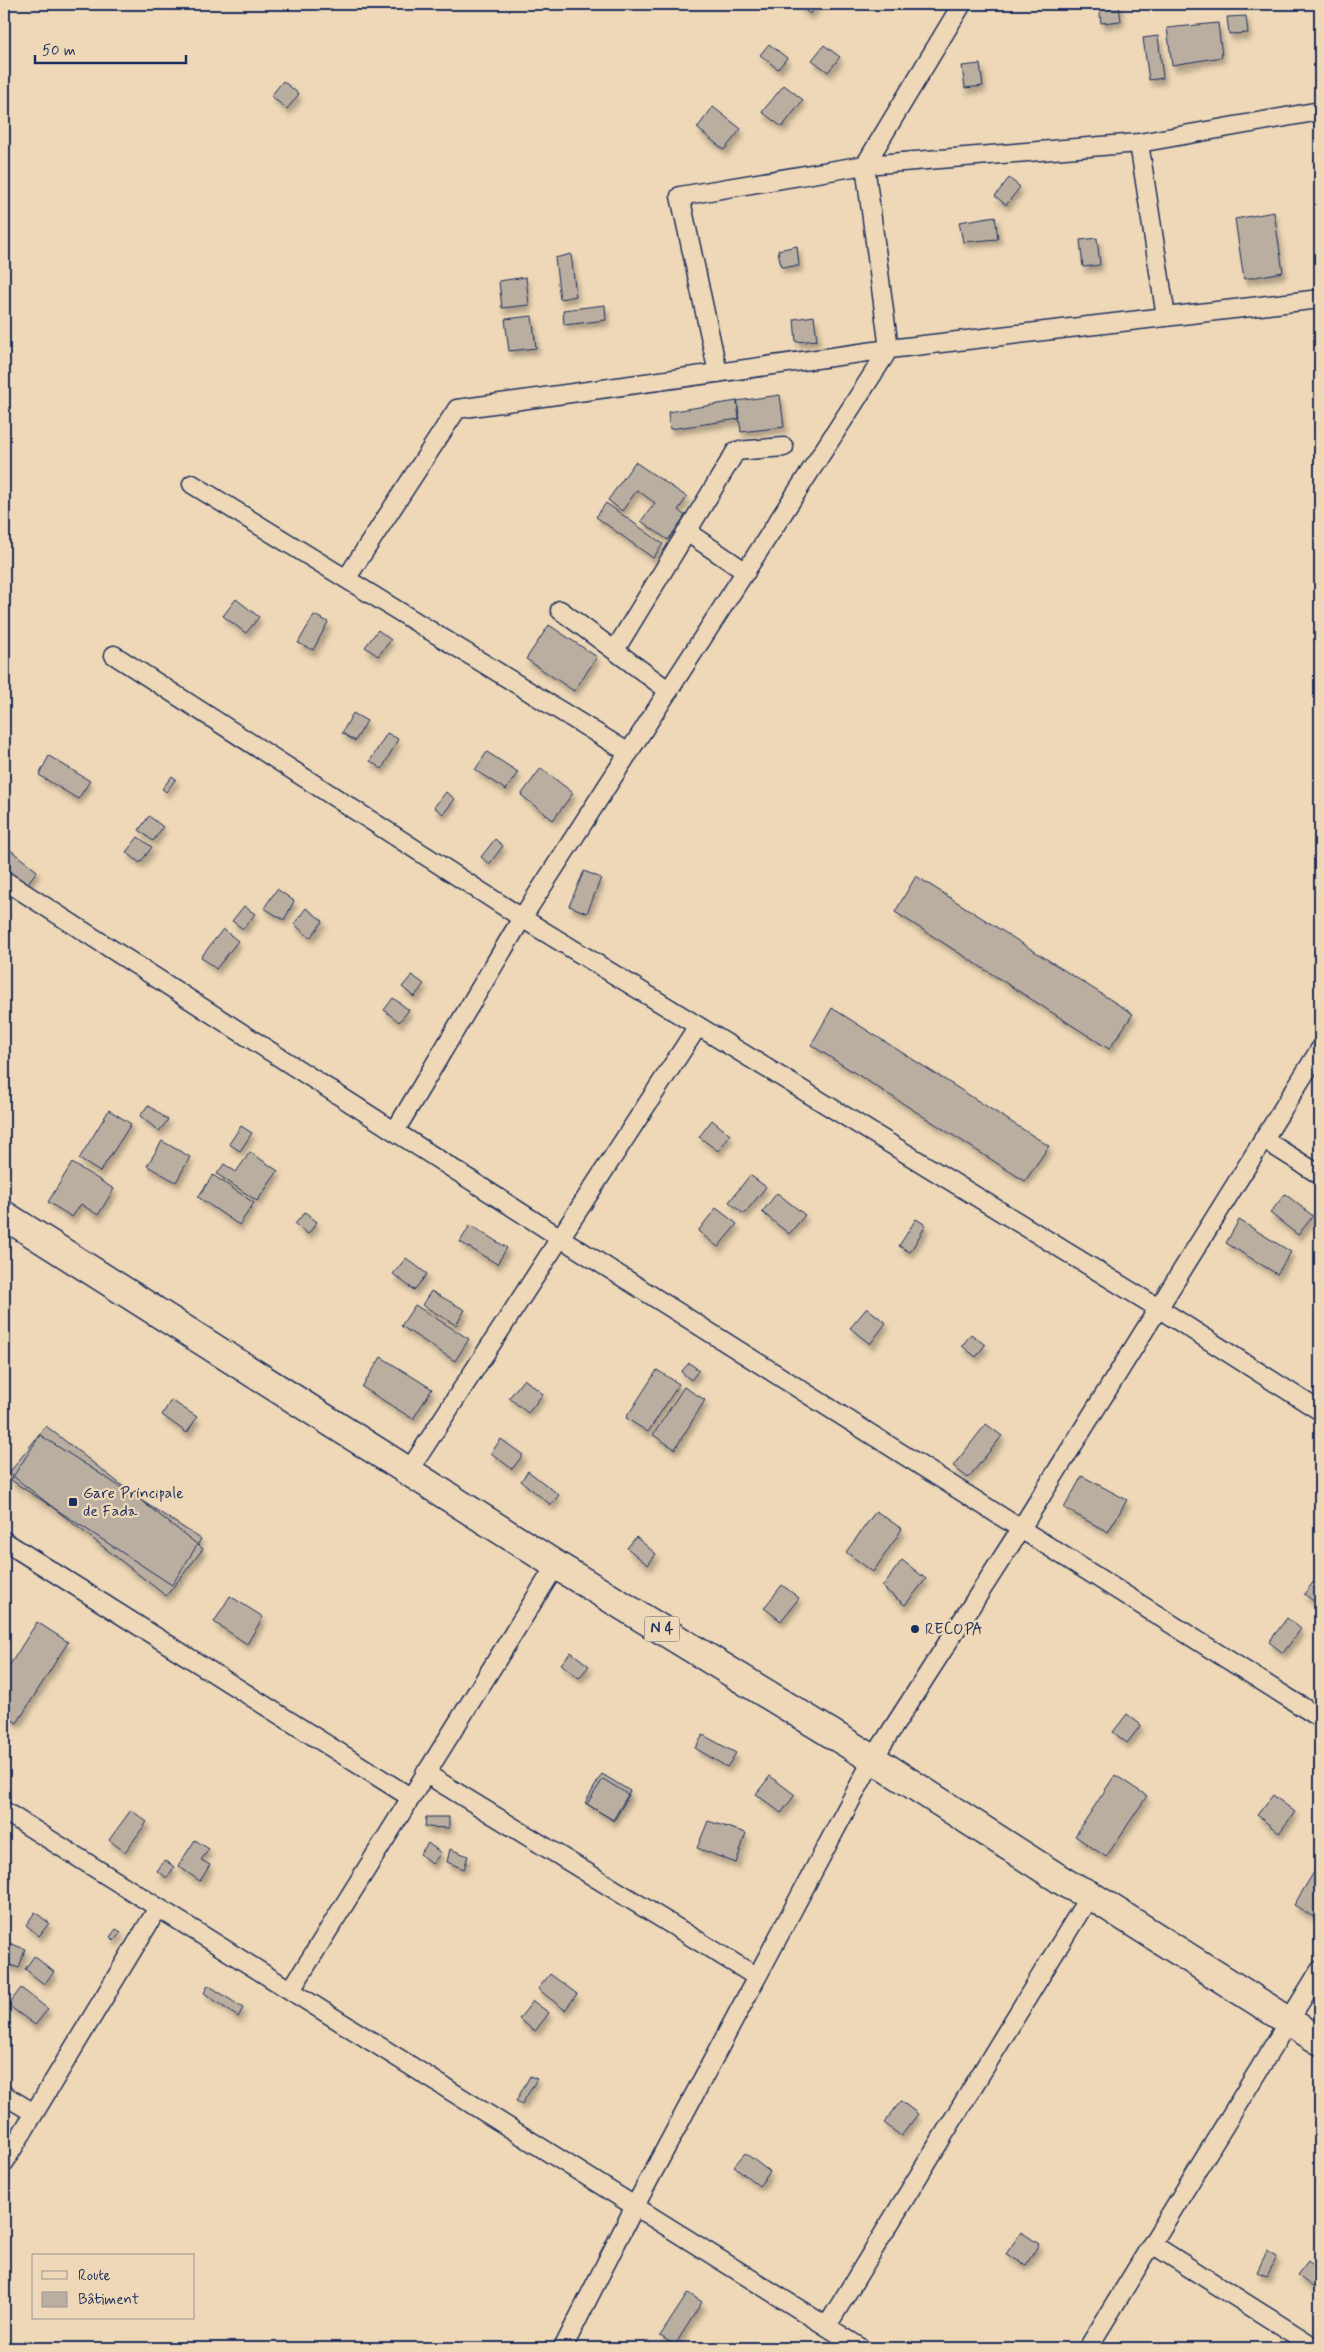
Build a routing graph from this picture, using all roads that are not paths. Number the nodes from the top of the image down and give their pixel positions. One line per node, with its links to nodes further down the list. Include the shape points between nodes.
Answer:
1 (962, 4): 4 (street)
2 (1320, 111): 3 (street)
3 (1139, 143): 4 (street); 6 (street)
4 (865, 166): 7 (street); 8 (street, via 680,196)
5 (1320, 299): 6 (street)
6 (1166, 317): 7 (street)
7 (889, 349): 8 (street); 12 (street)
8 (718, 373): 13 (street, via 457,410)
9 (784, 447): 11 (street, via 736,451)
10 (192, 484): 13 (street)
11 (687, 532): 12 (street); 15 (street)
12 (746, 572): 17 (street)
13 (346, 579): 18 (street)
14 (560, 610): 15 (street)
15 (615, 650): 17 (street)
16 (114, 655): 20 (street)
17 (669, 691): 18 (street)
18 (629, 753): 20 (street)
19 (4, 880): 23 (street)
20 (522, 918): 21 (street); 23 (street)
21 (698, 1026): 27 (street); 28 (street)
22 (1320, 1050): 24 (street)
23 (395, 1131): 27 (street)
24 (1263, 1139): 25 (street); 28 (street)
25 (1320, 1175)
26 (4, 1215): 30 (highway, N 4)
27 (559, 1237): 30 (street); 31 (street)
28 (1158, 1308): 29 (street); 31 (street)
29 (1320, 1411)
30 (408, 1472): 33 (highway, N 4)
31 (1020, 1530): 34 (street); 35 (street)
32 (4, 1541): 37 (street)
33 (556, 1565): 35 (highway, N 4); 36 (street)
34 (1320, 1718)
35 (873, 1759): 39 (highway, N 4, via 1069,1886); 42 (street)
36 (425, 1773): 37 (street); 42 (street)
37 (410, 1797): 43 (street)
38 (4, 1811): 40 (street)
39 (1090, 1895): 44 (highway, N 4); 51 (street)
40 (158, 1908): 43 (street); 47 (street)
41 (1320, 1970): 44 (street)
42 (757, 1977): 49 (street)
43 (291, 1990): 49 (street)
44 (1289, 2021): 45 (highway, N 4); 50 (street)
45 (1320, 2041)
46 (4, 2094): 47 (street)
47 (34, 2113): 48 (street)
48 (4, 2163)
49 (635, 2206): 51 (street); 52 (street)
50 (1152, 2244): 54 (street); 55 (street)
51 (827, 2326): 53 (street)
52 (563, 2348)
53 (862, 2348)
54 (1088, 2348)
55 (1316, 2348)

